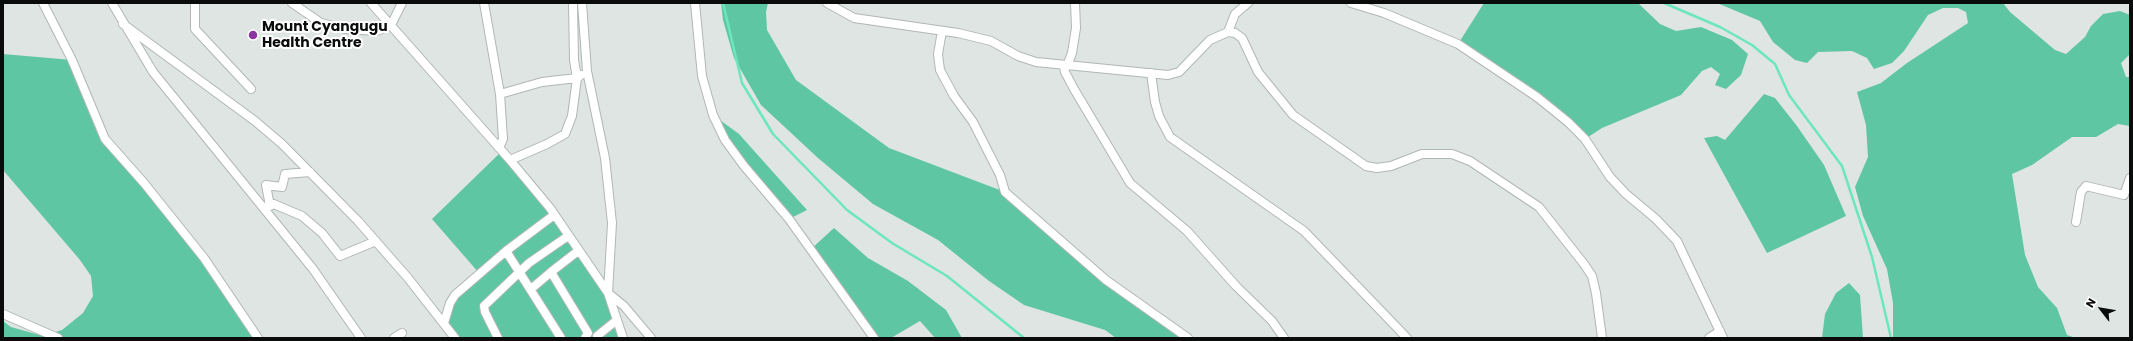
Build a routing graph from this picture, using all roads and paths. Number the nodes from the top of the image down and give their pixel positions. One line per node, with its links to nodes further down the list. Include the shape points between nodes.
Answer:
1 (43, 3): 47 (street, via 72,60 105,139 204,258)
2 (112, 3): 15 (street)
3 (196, 3): 23 (street, via 195,29)
4 (292, 3): 16 (street, via 321,23 345,29 377,31)
5 (371, 3): 16 (street)
6 (402, 3): 16 (street)
7 (484, 3): 24 (street)
8 (572, 3): 22 (street)
9 (582, 3): 20 (street)
10 (695, 3): 57 (street, via 702,76 713,115 725,140 789,219)
11 (827, 3): 17 (street, via 854,18)
12 (1074, 3): 19 (street, via 1076,28 1072,53)
13 (1248, 3): 18 (street, via 1235,14)
14 (1351, 3): 45 (street, via 1384,13 1458,44 1537,97 1568,122 1585,139 1610,178 1677,241)
15 (123, 24): 27 (street, via 255,121); 31 (street, via 152,72)
16 (391, 25): 25 (street)
17 (942, 31): 19 (street, via 991,41 1018,56 1036,62); 58 (street, via 938,54 940,70 954,96 973,122 1000,175 1005,192 1106,280)
18 (1228, 32): 21 (street, via 1210,40 1176,74); 61 (street, via 1242,38 1258,72 1293,115 1366,166 1390,166 1422,154 1452,154 1470,161 1539,207 1592,276)
19 (1066, 66): 21 (street); 59 (street, via 1067,76 1130,183 1187,231 1236,286 1272,321)
20 (587, 71): 22 (street); 40 (street, via 605,158 612,222)
21 (1151, 73): 60 (street, via 1159,116 1170,137 1304,231)
22 (577, 78): 24 (street, via 542,82); 26 (street, via 572,116 565,134)
23 (251, 89)
24 (500, 94): 25 (street, via 503,139)
25 (499, 148): 26 (street)
26 (510, 160): 30 (street)
27 (310, 172): 29 (street, via 285,174 282,187 266,185); 34 (street)
28 (2130, 178): 32 (street, via 2124,195 2086,186 2081,192)
29 (269, 202): 31 (street); 34 (street, via 302,216 322,233 340,256)
30 (554, 215): 33 (street); 36 (street)
31 (273, 220): 48 (street, via 313,269)
32 (2076, 222)
33 (568, 236): 35 (street); 38 (street, via 529,263)
34 (376, 241): 43 (street)
35 (578, 250): 37 (street); 40 (street)
36 (506, 251): 38 (street); 43 (street, via 455,295)
37 (551, 272): 39 (street); 53 (street, via 588,333)
38 (520, 273): 39 (street); 51 (street, via 484,306 484,312)
39 (532, 289): 52 (street)
40 (608, 293): 42 (street); 56 (street, via 624,306)
41 (3, 314): 46 (street)
42 (617, 320): 54 (street, via 597,336); 55 (street)
43 (444, 323): 50 (street)
44 (402, 333): 49 (street)
45 (1722, 335): 62 (street)
46 (58, 338)
47 (258, 338)
48 (361, 338)
49 (394, 338)
50 (455, 338)
51 (498, 338)
52 (561, 338)
53 (585, 338)
54 (598, 338)
55 (623, 338)
56 (651, 338)
57 (874, 338)
58 (1188, 338)
59 (1284, 338)
60 (1407, 338)
61 (1602, 338)
62 (1709, 338)

